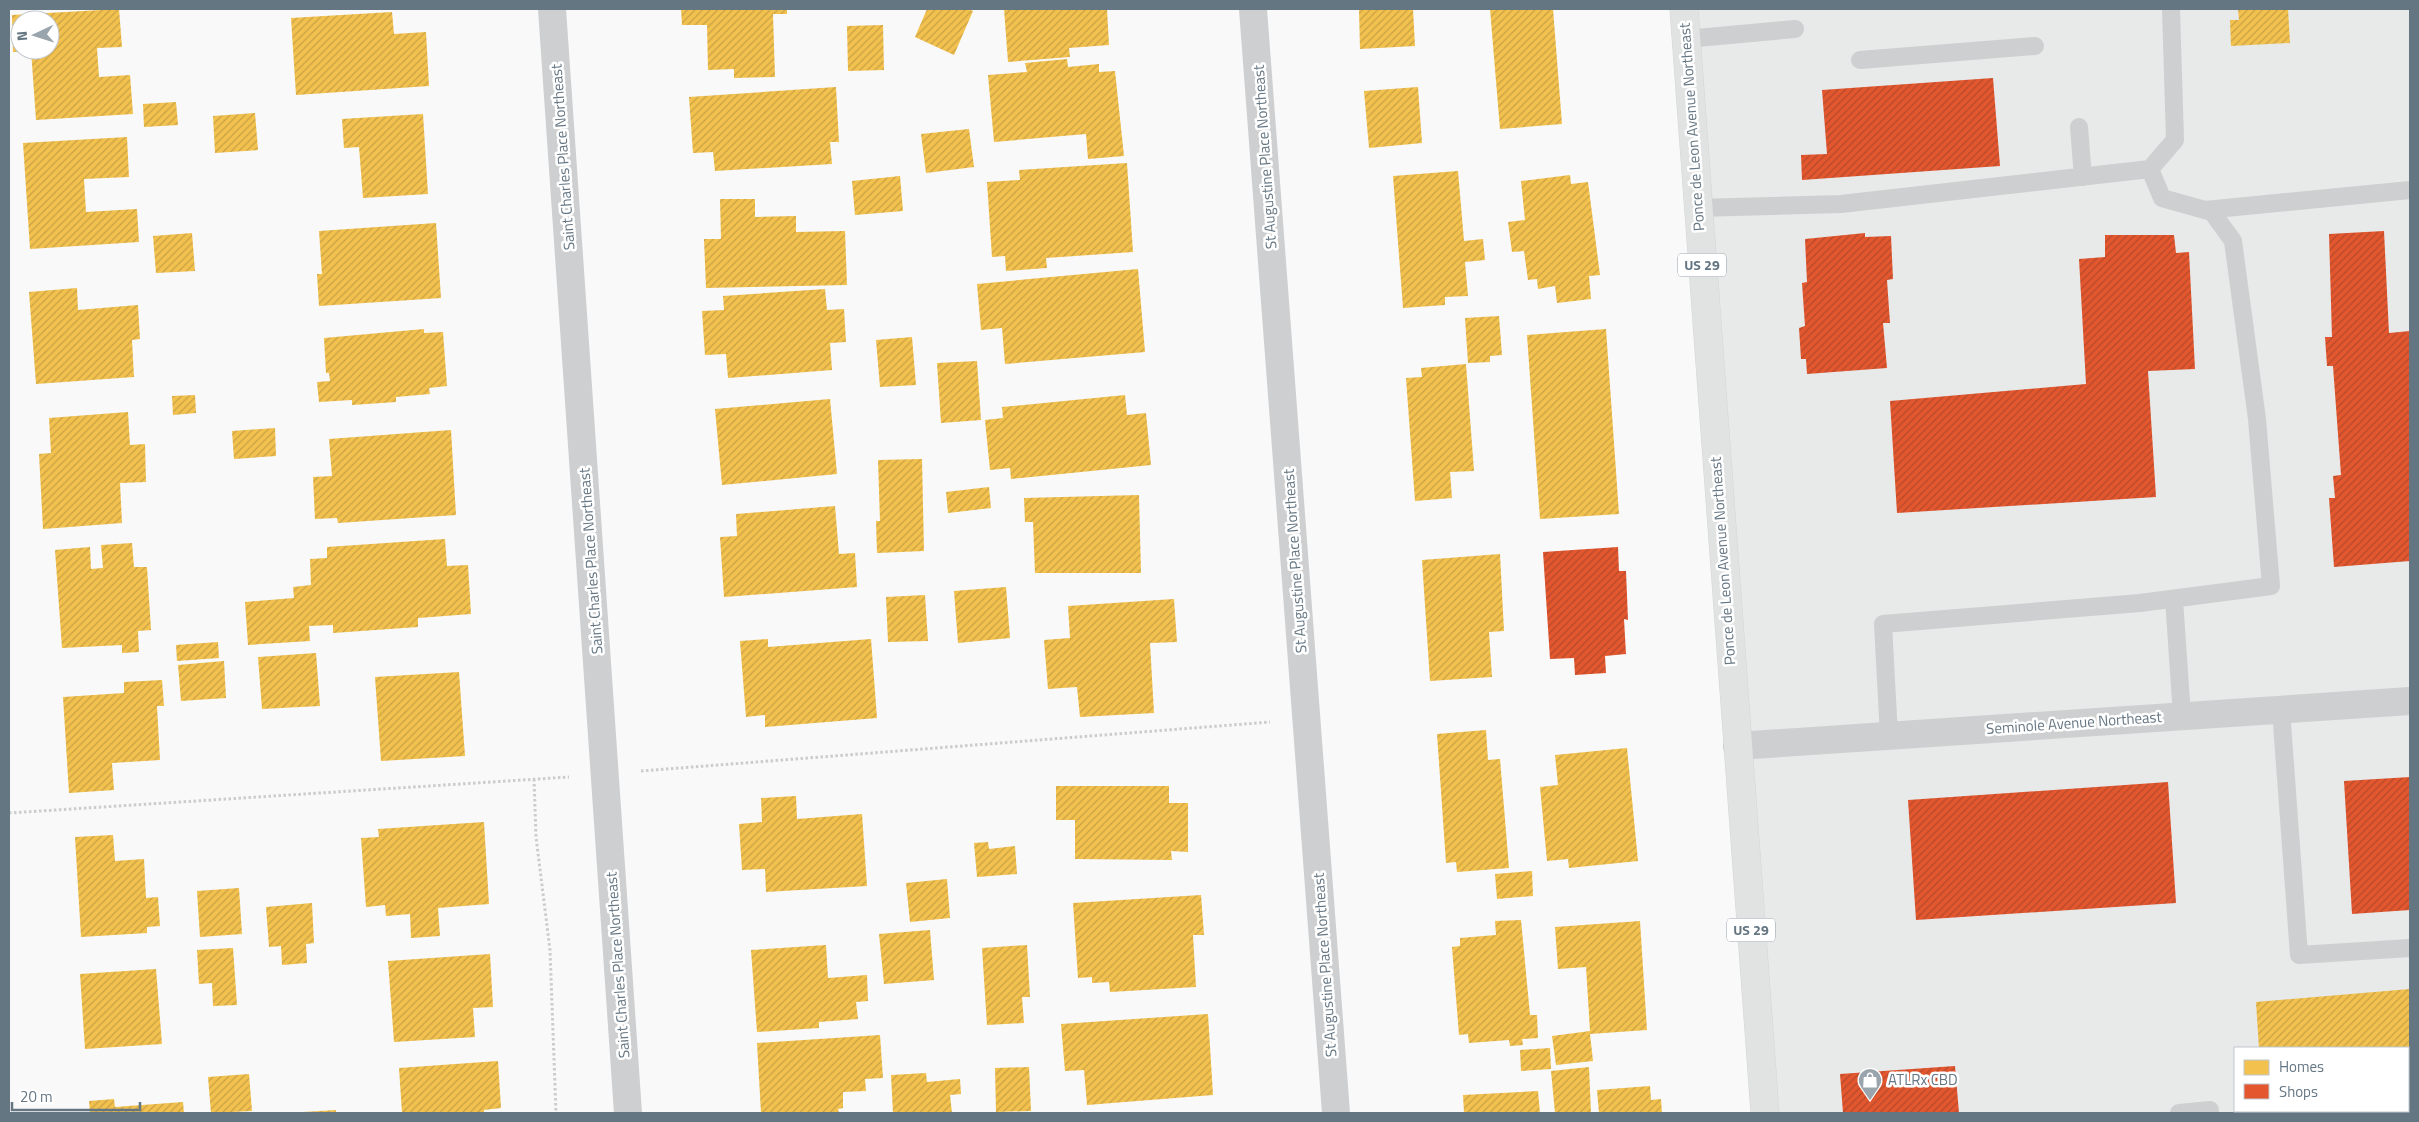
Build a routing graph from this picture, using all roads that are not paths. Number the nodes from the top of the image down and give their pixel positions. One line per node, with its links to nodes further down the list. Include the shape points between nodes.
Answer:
1 (552, 9): 23 (street, Saint Charles Place Northeast)
2 (1254, 9): 24 (street, St Augustine Place Northeast)
3 (1684, 9): 6 (highway, Ponce de Leon Avenue Northeast / US 29)
4 (2170, 9): 10 (lane, via 2175,140)
5 (1795, 29): 6 (lane)
6 (1686, 39): 13 (highway, Ponce de Leon Avenue Northeast / US 29)
7 (2035, 46): 8 (lane)
8 (1860, 60)
9 (2079, 127): 11 (lane)
10 (2150, 169): 11 (lane); 14 (lane, via 2162,198)
11 (2083, 176): 13 (lane, via 1841,204)
12 (2410, 190): 14 (lane)
13 (1698, 208): 20 (highway, Ponce de Leon Avenue Northeast / US 29)
14 (2205, 210): 15 (lane, via 2212,212 2233,241 2258,419 2270,586)
15 (2174, 599): 18 (lane); 19 (lane, via 1883,624)
16 (2410, 701): 17 (street, Seminole Avenue Northeast)
17 (2281, 710): 18 (street, Seminole Avenue Northeast); 21 (lane, via 2299,955)
18 (2182, 716): 19 (street, Seminole Avenue Northeast)
19 (1889, 736): 20 (street, Seminole Avenue Northeast)
20 (1738, 746): 25 (highway, Ponce de Leon Avenue Northeast / US 29)
21 (2410, 948)
22 (2210, 1112): 26 (lane)
23 (628, 1113)
24 (1336, 1113)
25 (1765, 1113)
26 (2179, 1113)

